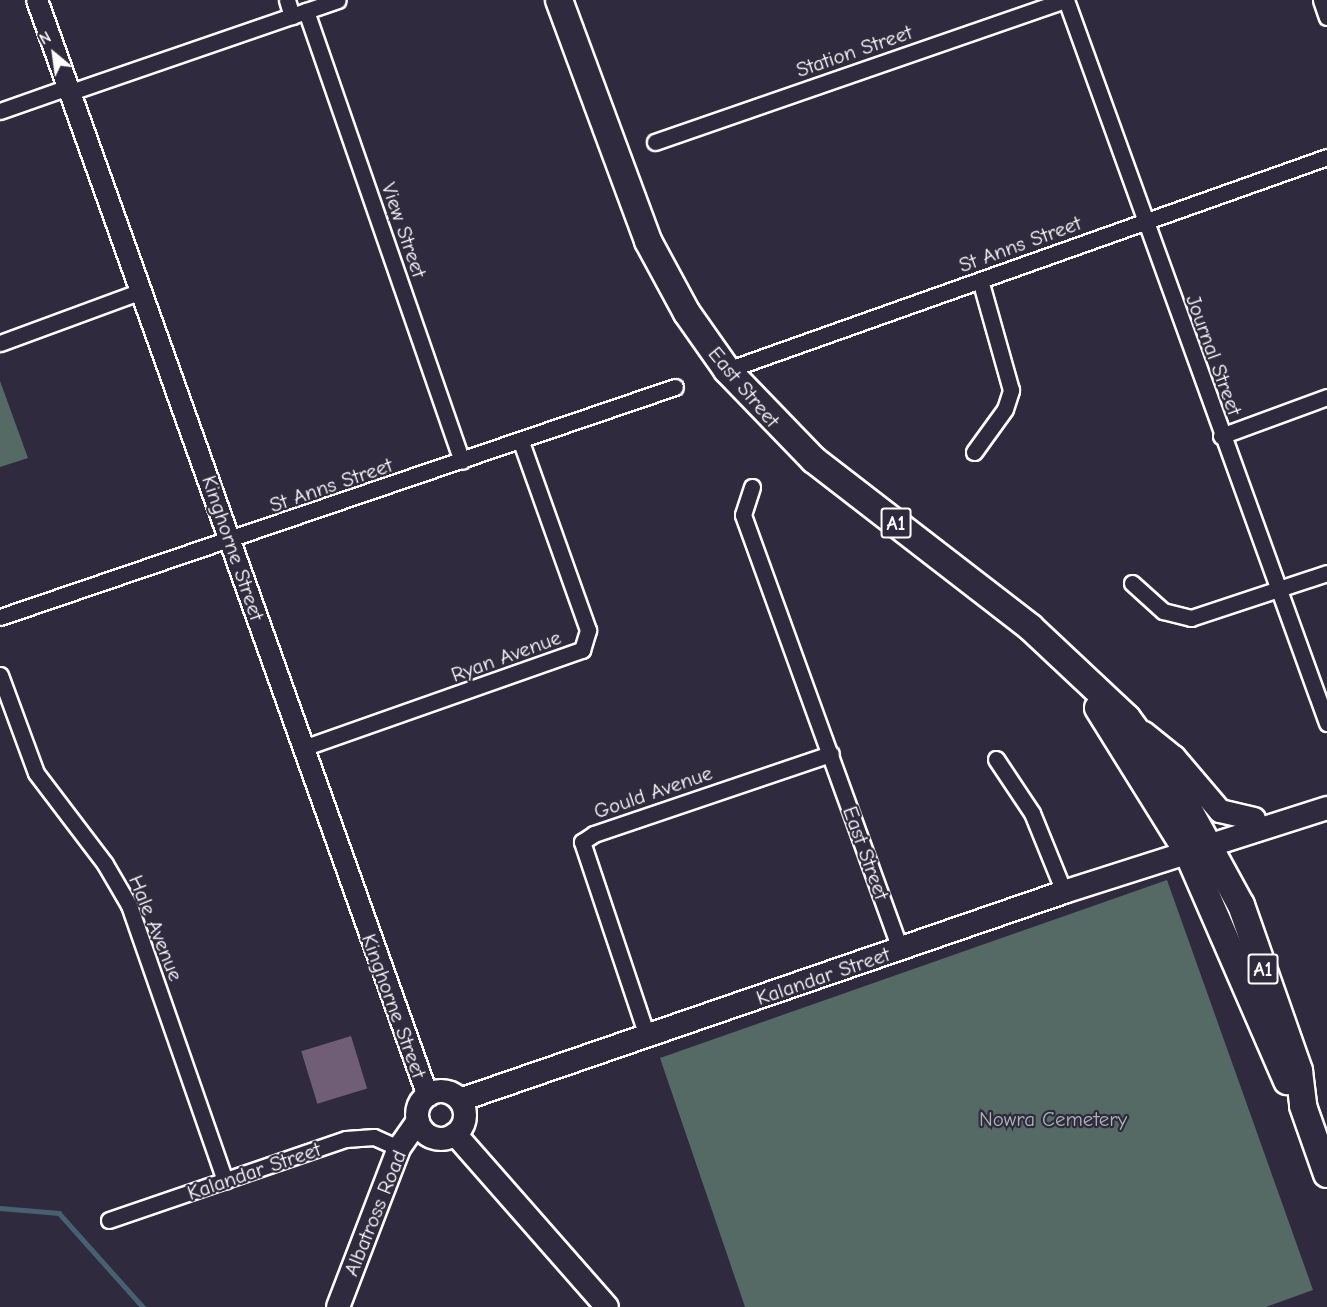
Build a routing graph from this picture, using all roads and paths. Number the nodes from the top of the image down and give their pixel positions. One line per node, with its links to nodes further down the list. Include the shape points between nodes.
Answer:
1 (37, 0): 9 (street, Kinghorne Street)
2 (287, 0): 7 (street, View Street)
3 (338, 0): 7 (street)
4 (559, 0): 17 (highway, East Street / A1, via 648,241 687,313)
5 (1066, 0): 11 (street, Station Street); 13 (street, Journal Street)
6 (1321, 0): 8 (street)
7 (299, 14): 9 (street); 23 (street, View Street)
8 (1327, 17)
9 (69, 90): 10 (street); 15 (street, Kinghorne Street)
10 (0, 111)
11 (655, 142)
12 (1327, 157): 13 (street, St Anns Street)
13 (1143, 222): 14 (street, St Anns Street); 20 (street, Journal Street)
14 (980, 280): 17 (street, St Anns Street); 22 (street, via 1011,390 1005,409)
15 (141, 291): 16 (street); 25 (street, Kinghorne Street)
16 (0, 343)
17 (727, 370): 30 (highway, East Street / A1, via 814,460 999,600)
18 (675, 387): 21 (street, St Anns Street)
19 (1327, 397): 20 (street)
20 (1221, 436): 28 (street, Journal Street)
21 (521, 442): 23 (street, St Anns Street); 34 (street, Ryan Avenue, via 588,630 582,650)
22 (974, 452)
23 (462, 461): 25 (street, St Anns Street)
24 (752, 487): 35 (street, East Street, via 743,515)
25 (231, 539): 29 (street, St Anns Street); 34 (street, Kinghorne Street)
26 (1327, 573): 28 (street)
27 (1132, 583): 28 (street, via 1163,611 1191,618)
28 (1276, 590): 33 (street, Journal Street)
29 (0, 617)
30 (1071, 668): 32 (highway, East Street / A1); 40 (highway, East Street / A1)
31 (0, 675): 50 (street, Hale Avenue, via 36,773 105,864 129,905)
32 (1127, 718): 39 (main road, via 1174,757 1220,811); 40 (highway, East Street / A1)
33 (1327, 723)
34 (303, 748): 44 (street, Kinghorne Street)
35 (831, 754): 42 (street, East Street); 43 (street, Gould Avenue, via 594,834 582,842)
36 (996, 759): 41 (street, via 1032,813)
37 (1327, 794): 39 (main road, Kalandar Street)
38 (1327, 808): 40 (main road, Kalandar Street)
39 (1254, 819): 40 (main road, Kalandar Street)
40 (1202, 845): 41 (main road, Kalandar Street); 49 (highway, A1, via 1283,1076 1304,1106)
41 (1064, 892): 42 (main road, Kalandar Street)
42 (900, 949): 43 (main road, Kalandar Street)
43 (647, 1035): 45 (main road, Kalandar Street)
44 (428, 1096): 45 (main road, via 448,1092); 46 (main road, via 419,1107)
45 (460, 1100): 47 (main road, via 464,1122)
46 (418, 1121): 47 (main road, via 430,1136); 48 (main road, Albatross Road)
47 (455, 1134): 53 (main road)
48 (399, 1148): 50 (street, Kalandar Street, via 361,1136); 52 (main road, Albatross Road)
49 (1327, 1174)
50 (225, 1181): 51 (street, Kalandar Street)
51 (109, 1220)
52 (338, 1307)
53 (607, 1307)

